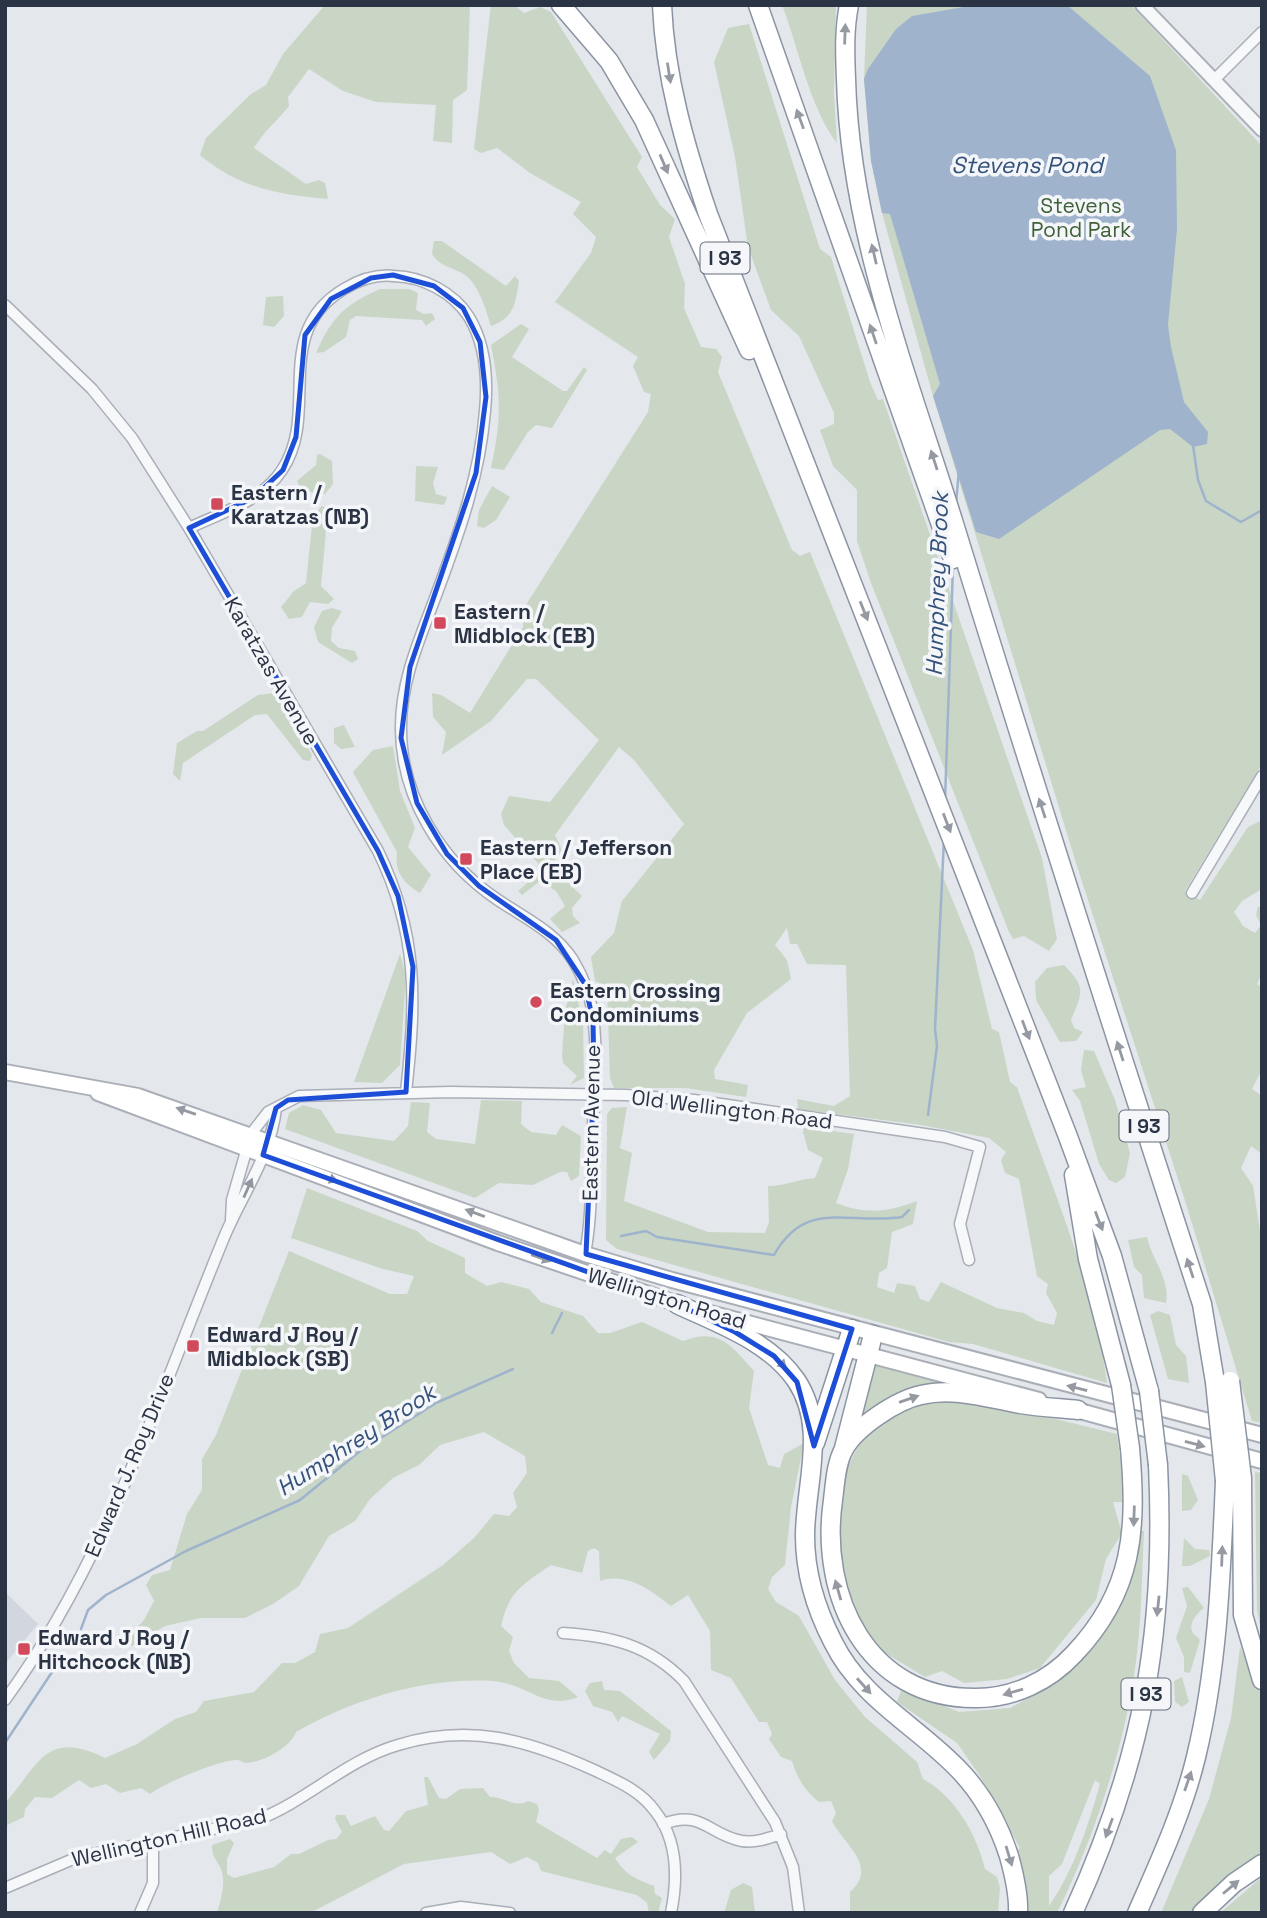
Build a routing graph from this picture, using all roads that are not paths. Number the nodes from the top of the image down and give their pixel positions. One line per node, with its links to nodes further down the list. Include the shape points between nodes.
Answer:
1 (561, 5): 11 (highway, one-way to 11, via 609,61 644,120)
2 (662, 5): 11 (highway, I 93, one-way to 11, via 671,82 690,159)
3 (758, 5): 10 (highway, one-way to 3)
4 (849, 5): 10 (highway, one-way to 4, via 847,121 844,27)
5 (1142, 5): 7 (street)
6 (1262, 32): 7 (street)
7 (1214, 80): 8 (street)
8 (1262, 130)
9 (5, 305): 12 (street, Karatzas Avenue, via 109,408)
10 (903, 395): 38 (highway, I 93, one-way to 10, bridge, via 1223,1381 1202,1304 974,596 954,561)
11 (820, 501): 21 (highway, I 93, one-way to 21)
12 (189, 528): 17 (street, Karatzas Avenue, via 362,821 398,896 413,967); 18 (street, Eastern Avenue, via 253,498 283,470 298,425 302,345 331,299 360,281 393,275 434,286 463,308 484,361 482,437 465,514 405,685 401,727 405,763 424,818 456,865 496,899 547,932 572,958 592,1006)
13 (1262, 776): 14 (street)
14 (1192, 893)
15 (5, 1072): 16 (main road, Wellington Road)
16 (87, 1088): 20 (main road, Wellington Road, one-way to 16, via 138,1096); 23 (main road, Wellington Road)
17 (406, 1092): 18 (street, Old Wellington Road); 19 (street, Old Wellington Road, via 299,1096)
18 (594, 1094): 26 (street, Eastern Avenue); 27 (street, Old Wellington Road, via 694,1100 945,1137 980,1147 960,1224)
19 (276, 1108): 20 (street, Old Wellington Road, via 261,1117); 22 (street)
20 (251, 1134): 22 (main road, Wellington Road); 23 (street, Edward J. Roy Drive)
21 (1067, 1134): 36 (highway, one-way to 36, bridge, via 1088,1259 1121,1385 1135,1498 1132,1544 1119,1588 1103,1618 1049,1676 1009,1694 939,1695 898,1676 864,1646 836,1584 830,1539 836,1476); 53 (highway, I 93, one-way to 53, bridge, via 1112,1256 1149,1391 1158,1465 1161,1572 1143,1708 1116,1808)
22 (269, 1140): 24 (street, Edward J. Roy Drive); 26 (main road, Wellington Road, one-way to 22)
23 (246, 1149): 24 (main road, Wellington Road); 25 (street, Edward J. Roy Drive)
24 (263, 1155): 25 (street, Edward J. Roy Drive, one-way to 24); 28 (main road, Wellington Road, one-way to 28)
25 (231, 1220): 41 (street, Edward J. Roy Drive, via 90,1557 54,1625)
26 (586, 1254): 29 (main road, Wellington Road)
27 (970, 1260)
28 (677, 1304): 31 (main road, Wellington Road); 35 (highway, one-way to 35, via 736,1332 783,1364 807,1407)
29 (852, 1329): 30 (main road, Wellington Road); 31 (highway)
30 (873, 1335): 32 (highway); 34 (main road, Wellington Road, one-way to 30)
31 (845, 1349): 32 (main road, Wellington Road); 35 (highway)
32 (869, 1355): 33 (main road, Wellington Road); 36 (highway)
33 (1078, 1410): 36 (highway, one-way to 33, via 897,1403 941,1392); 37 (main road, Wellington Road, one-way to 37)
34 (1262, 1435)
35 (814, 1446): 52 (highway, one-way to 52, via 805,1538 810,1582 820,1614 859,1682 961,1772 988,1808 1013,1872)
36 (844, 1448)
37 (1262, 1461)
38 (1233, 1479): 40 (highway, via 1243,1615); 54 (highway, I 93, one-way to 38, via 1165,1850 1195,1760 1210,1690)
39 (563, 1633): 43 (street, via 624,1641 649,1652 675,1672 760,1796)
40 (1262, 1680)
41 (7, 1695)
42 (663, 1824): 43 (street, via 688,1817 744,1842); 44 (street, Wellington Hill Road, via 637,1792 547,1749 504,1737 460,1735 421,1739 378,1751 257,1820); 50 (street, Wellington Hill Road, via 676,1865)
43 (781, 1835): 51 (street, via 793,1867)
44 (153, 1841): 46 (street, Wellington Hill Road, via 78,1857); 47 (street, via 153,1883)
45 (1262, 1864): 55 (highway, one-way to 45)
46 (5, 1888)
47 (140, 1913)
48 (426, 1913): 49 (street, via 461,1907)
49 (510, 1913)
50 (671, 1913)
51 (799, 1913)
52 (1018, 1913)
53 (1073, 1913)
54 (1137, 1913)
55 (1202, 1913)

